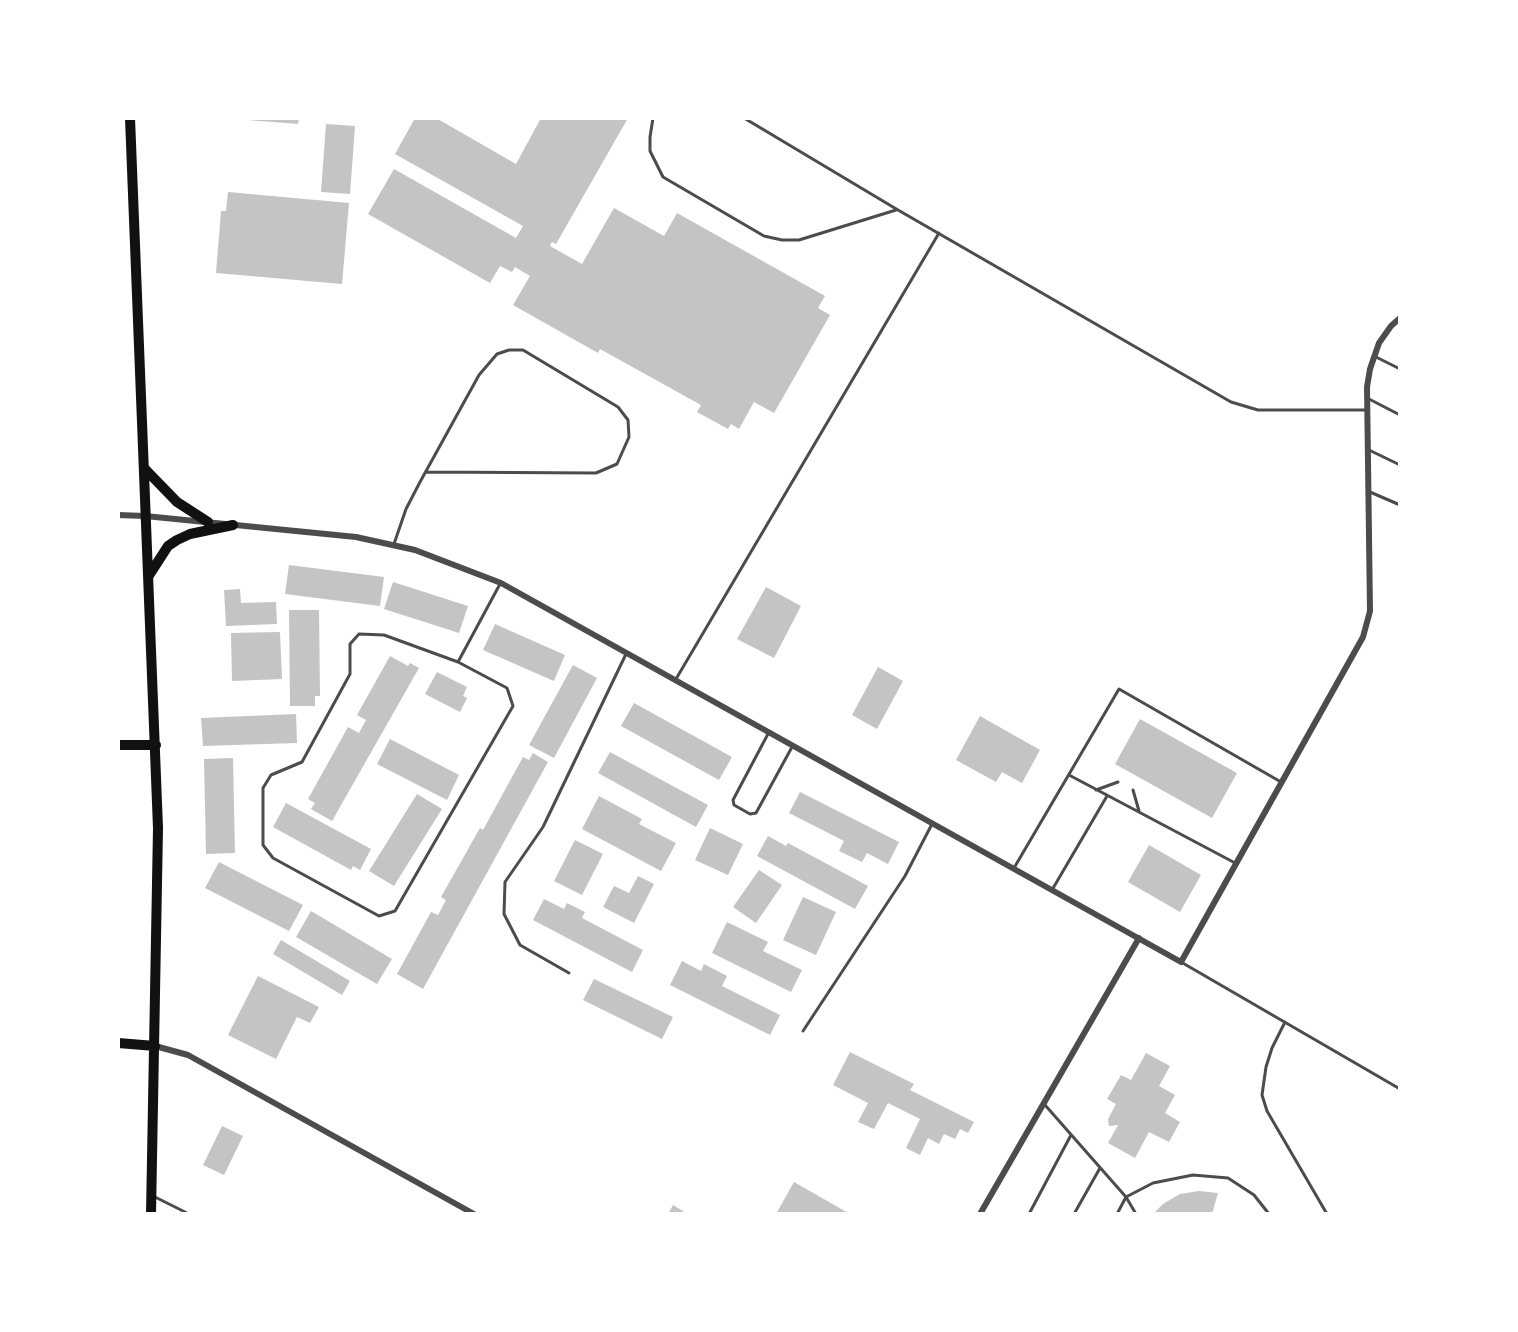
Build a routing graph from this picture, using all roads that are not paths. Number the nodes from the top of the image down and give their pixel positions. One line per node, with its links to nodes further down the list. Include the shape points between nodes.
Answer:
1 (130, 118): 14 (highway)
2 (653, 118): 4 (lane, via 650,151 663,177 764,236 799,240)
3 (744, 118): 4 (lane)
4 (898, 210): 5 (lane)
5 (939, 234): 10 (lane, via 1231,402 1258,410); 27 (lane)
6 (1400, 318): 7 (street, via 1378,343)
7 (1374, 356): 8 (lane); 9 (street)
8 (1400, 369)
9 (1367, 399): 10 (street); 11 (lane)
10 (1367, 410): 12 (street)
11 (1400, 415)
12 (1368, 450): 13 (lane); 16 (street)
13 (1400, 465)
14 (144, 468): 19 (highway); 20 (highway, via 177,502)
15 (426, 472): 15 (lane, via 479,375 497,354 509,350 524,351 618,407 628,420 629,436 617,464 596,473); 22 (lane, via 406,509)
16 (1368, 491): 17 (lane); 34 (street, via 1370,611 1363,637)
17 (1400, 505)
18 (118, 515): 19 (street)
19 (145, 516): 20 (street); 23 (highway)
20 (208, 522): 21 (street)
21 (233, 525): 22 (street, via 356,537); 23 (highway, via 177,540 164,551)
22 (394, 545): 24 (street)
23 (148, 578): 30 (highway)
24 (501, 583): 25 (street); 26 (lane)
25 (626, 653): 27 (street); 45 (lane, via 543,827 505,882 504,914 520,945)
26 (458, 662): 26 (lane, via 384,636 359,634 350,644 350,674 302,762 271,775 263,788 263,845 273,858 379,916 395,911 513,706 507,688)
27 (675, 680): 28 (street)
28 (769, 732): 31 (street); 31 (lane, via 733,800 734,805 756,813)
29 (118, 745): 30 (highway)
30 (156, 745): 49 (highway)
31 (793, 746): 39 (street)
32 (1069, 775): 34 (lane, via 1119,689); 35 (lane); 41 (lane)
33 (1118, 783): 35 (lane)
34 (1282, 783): 40 (street)
35 (1096, 790): 37 (lane)
36 (1133, 790): 38 (lane)
37 (1107, 796): 38 (lane); 42 (lane)
38 (1140, 813): 40 (lane)
39 (932, 823): 41 (street); 47 (lane, via 905,876)
40 (1237, 864): 44 (street)
41 (1014, 868): 42 (street)
42 (1052, 890): 43 (street)
43 (1139, 938): 44 (street); 51 (street)
44 (1181, 962): 46 (lane)
45 (569, 973)
46 (1285, 1022): 50 (lane); 65 (lane, via 1266,1067 1262,1095 1267,1111)
47 (803, 1031)
48 (118, 1043): 49 (highway)
49 (155, 1046): 54 (highway); 58 (street, via 188,1055)
50 (1400, 1089)
51 (1044, 1103): 52 (lane); 59 (street)
52 (1071, 1135): 53 (lane); 60 (lane)
53 (1100, 1168): 55 (lane); 61 (lane)
54 (151, 1196): 56 (highway); 57 (lane)
55 (1126, 1197): 62 (lane); 63 (lane); 64 (lane, via 1153,1183 1193,1175 1228,1178 1254,1196)
56 (150, 1214)
57 (189, 1214)
58 (474, 1214)
59 (980, 1214)
60 (1029, 1214)
61 (1074, 1214)
62 (1117, 1214)
63 (1136, 1214)
64 (1269, 1214)
65 (1327, 1214)

